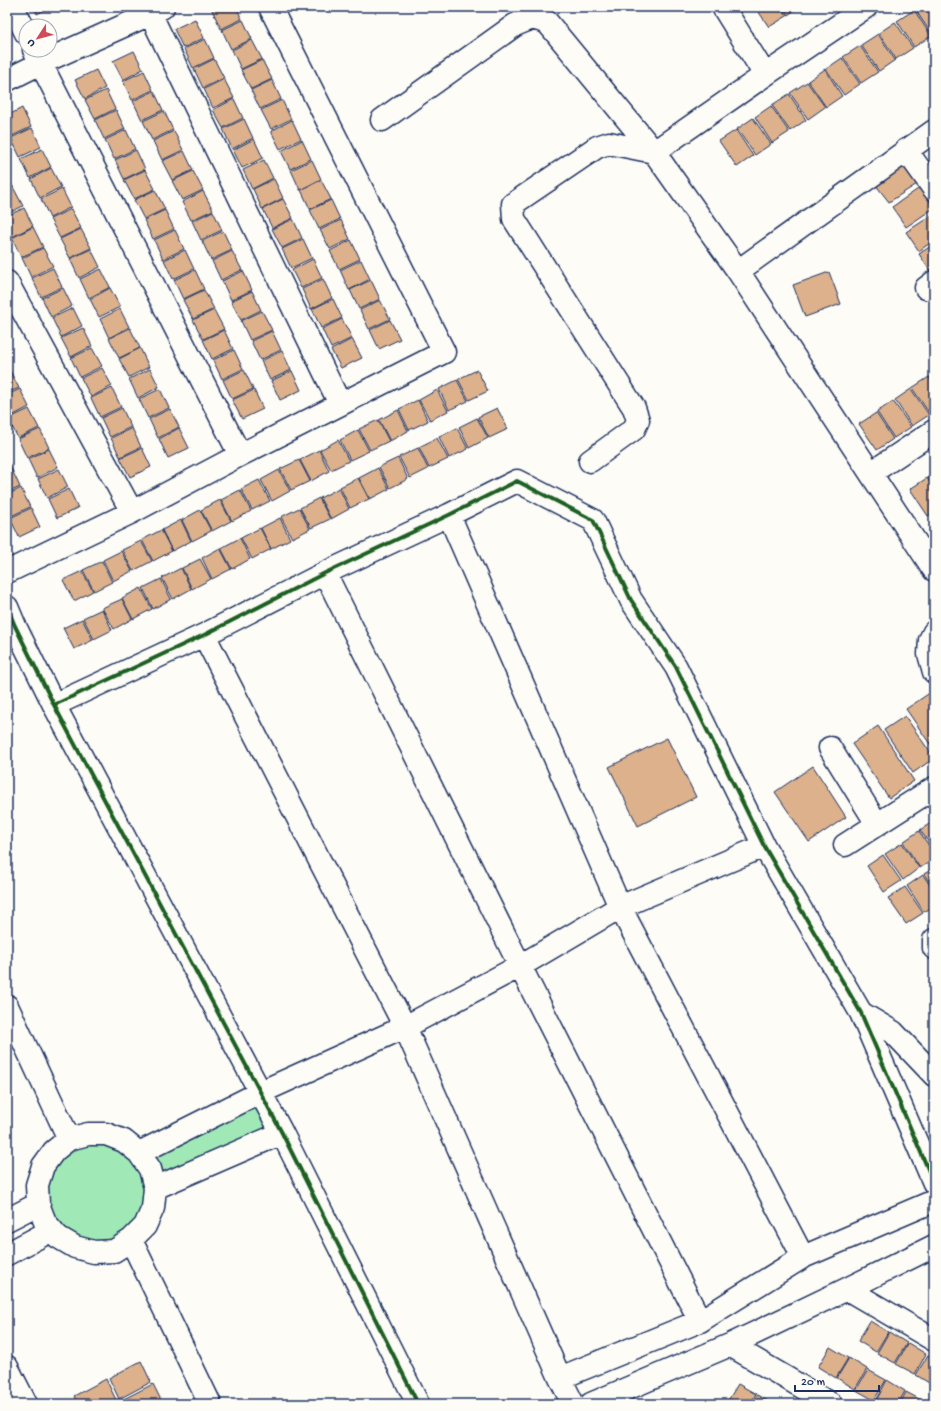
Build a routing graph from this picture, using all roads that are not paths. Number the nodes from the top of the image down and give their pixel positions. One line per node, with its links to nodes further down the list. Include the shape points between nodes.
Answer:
1 (13, 7): 6 (street)
2 (270, 7): 19 (street, via 444,352)
3 (723, 7): 10 (street)
4 (866, 7): 10 (street)
5 (153, 9): 7 (street); 19 (street)
6 (18, 18)
7 (58, 47)
8 (34, 58): 11 (street)
9 (38, 58): 21 (street)
10 (765, 75): 15 (street)
11 (7, 80)
12 (382, 120): 15 (street, via 515,25 532,18 546,22)
13 (934, 131): 14 (street)
14 (906, 150): 16 (street); 17 (street)
15 (654, 152): 17 (street); 22 (street, via 609,143 597,147 513,204 514,219 634,408 638,420 634,429)
16 (934, 190)
17 (738, 272): 23 (street)
18 (7, 282): 24 (street)
19 (340, 404): 21 (street)
20 (934, 431): 23 (street)
21 (240, 455): 24 (street)
22 (590, 461)
23 (871, 473): 26 (street)
24 (132, 512): 27 (street)
25 (449, 515): 28 (street); 38 (street, via 517,481 593,520 631,600 676,667); 39 (street)
26 (934, 570)
27 (7, 572)
28 (325, 573): 31 (street); 42 (street)
29 (7, 607): 33 (street)
30 (934, 632): 32 (street, via 930,640 929,654)
31 (204, 635): 33 (street); 45 (street)
32 (934, 672)
33 (54, 704): 47 (street)
34 (830, 748): 36 (street)
35 (934, 788): 36 (street)
36 (877, 824): 37 (street)
37 (845, 845)
38 (764, 846): 39 (street); 44 (street)
39 (620, 907): 42 (street); 60 (street)
40 (934, 940): 41 (street)
41 (934, 948)
42 (520, 966): 45 (street); 62 (street)
43 (7, 1006): 49 (street)
44 (861, 1013): 46 (street, via 893,1032); 51 (street)
45 (405, 1027): 47 (street); 66 (street)
46 (934, 1075)
47 (261, 1092): 48 (street); 50 (street)
48 (282, 1133): 52 (street); 69 (street)
49 (69, 1139): 50 (street, via 88,1134 106,1134 124,1141); 54 (street, via 54,1151 43,1166 37,1185)
50 (139, 1153): 52 (street, via 150,1169)
51 (934, 1183)
52 (155, 1188): 57 (street, via 153,1208 145,1226)
53 (934, 1201): 60 (street)
54 (38, 1204): 55 (street); 56 (street, via 45,1222)
55 (7, 1220)
56 (52, 1230): 57 (street, via 58,1237 75,1247 94,1252 114,1251); 59 (street)
57 (131, 1240): 68 (street)
58 (934, 1246): 61 (street)
59 (7, 1254)
60 (803, 1257): 62 (street)
61 (847, 1289): 63 (street); 64 (street)
62 (700, 1321): 66 (street)
63 (934, 1340)
64 (730, 1345): 71 (street); 72 (street)
65 (7, 1367): 67 (street)
66 (560, 1378): 70 (street)
67 (26, 1404)
68 (210, 1404)
69 (418, 1404)
70 (573, 1404)
71 (591, 1404)
72 (831, 1404)

